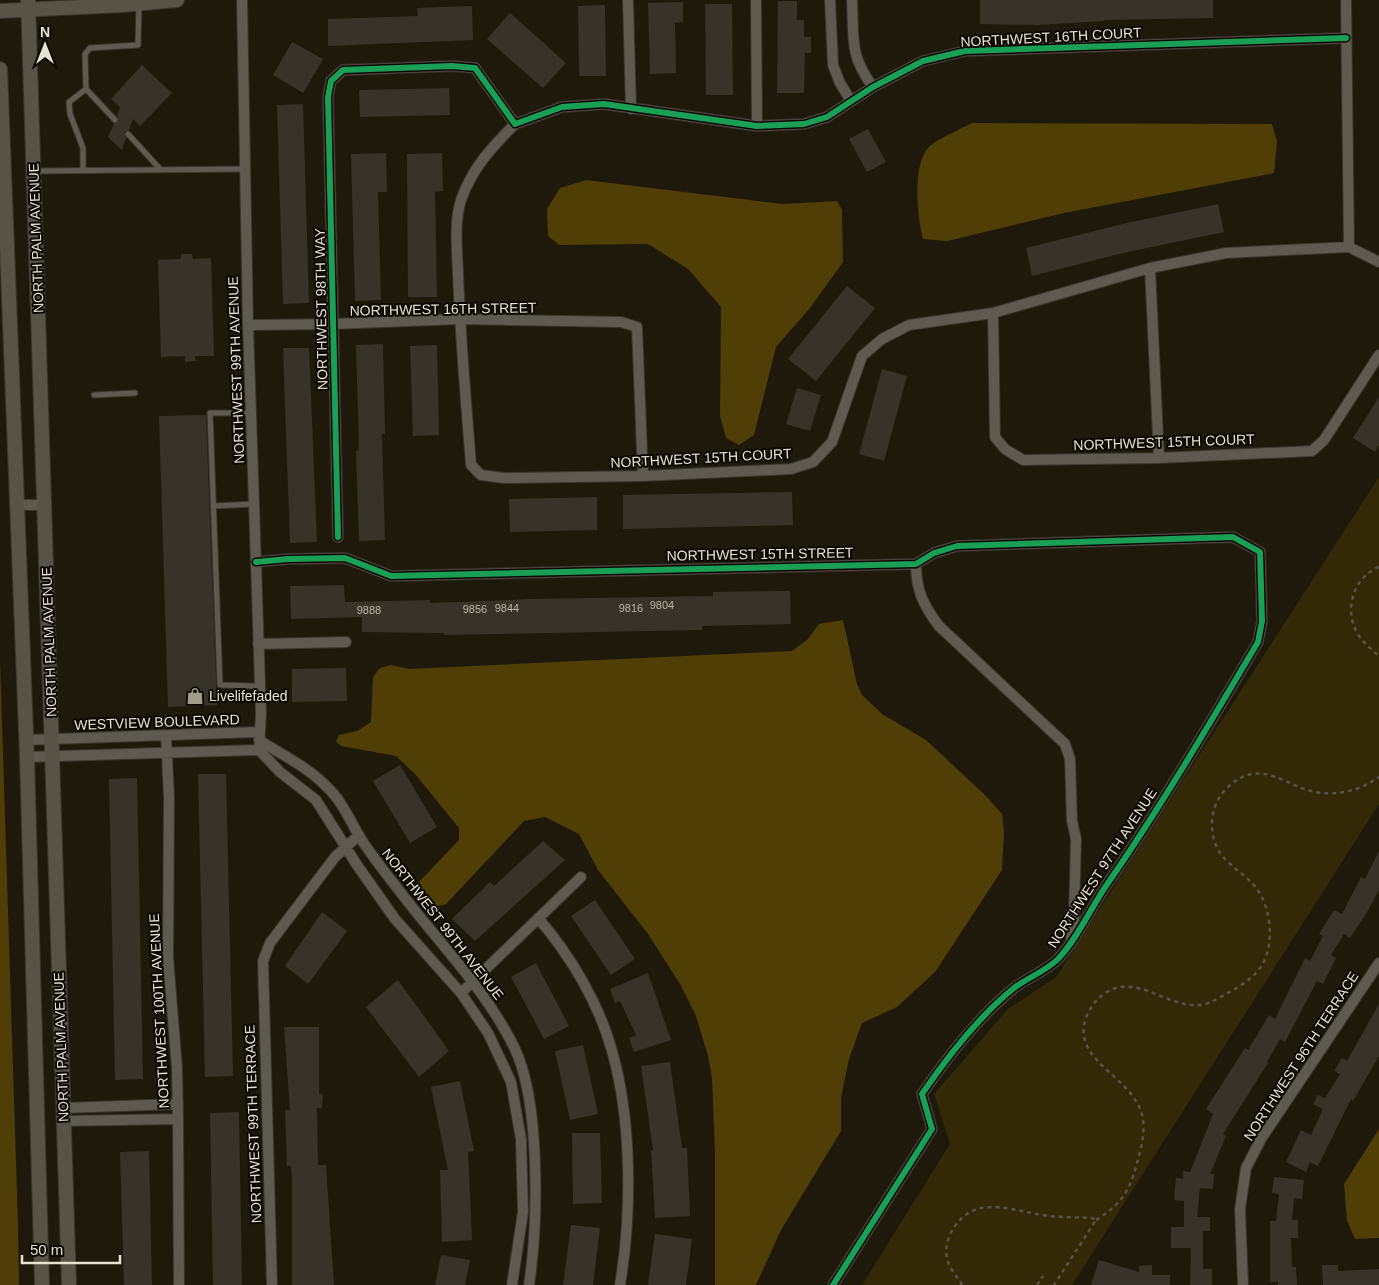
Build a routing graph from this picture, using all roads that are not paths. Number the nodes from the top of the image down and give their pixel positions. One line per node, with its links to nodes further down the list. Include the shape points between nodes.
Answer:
1 (177, 0): 8 (main road)
2 (242, 0): 21 (street, NORTHWEST 99TH AVENUE)
3 (628, 0): 16 (street)
4 (756, 0): 19 (street)
5 (830, 0): 15 (street, via 833,65)
6 (852, 0): 13 (street, via 855,57)
7 (1346, 0): 11 (street)
8 (139, 4): 9 (main road); 14 (lane, via 138,45 87,49)
9 (28, 5): 10 (main road); 23 (main road, NORTH PALM AVENUE)
10 (0, 11)
11 (1346, 38): 13 (street, NORTHWEST 16TH COURT, via 965,52 923,61); 25 (street)
12 (0, 69): 39 (main road, NORTH PALM AVENUE)
13 (873, 87): 15 (street, NORTHWEST 16TH COURT)
14 (86, 89): 17 (lane); 24 (lane, via 69,102 70,114 83,148)
15 (851, 101): 19 (street, NORTHWEST 16TH COURT, via 827,117 804,124)
16 (631, 109): 18 (street, NORTHWEST 16TH COURT, via 604,104 562,107); 19 (street, NORTHWEST 16TH COURT)
17 (115, 120)
18 (515, 124): 29 (street, via 486,153 473,172 461,202 457,236); 30 (street, NORTHWEST 98TH WAY, via 475,68 343,70 331,81 328,97)
19 (757, 126)
20 (128, 134): 22 (lane)
21 (245, 169): 22 (lane); 31 (street, NORTHWEST 99TH AVENUE)
22 (162, 170): 24 (lane)
23 (34, 171): 24 (lane); 40 (main road, NORTH PALM AVENUE)
24 (83, 171)
25 (1349, 247): 26 (street); 27 (street, via 1226,253)
26 (1379, 262)
27 (1150, 268): 28 (street); 36 (street)
28 (993, 314): 36 (street, NORTHWEST 15TH COURT, via 995,437 1005,449 1023,460); 37 (street, NORTHWEST 15TH COURT, via 909,325 882,339 862,356 832,442 813,462 791,469)
29 (460, 319): 30 (street, NORTHWEST 16TH STREET); 37 (street, NORTHWEST 15TH COURT, via 471,465 481,475 504,478); 37 (street, NORTHWEST 16TH STREET, via 621,322 637,327)
30 (333, 324): 31 (street, NORTHWEST 16TH STREET); 42 (street, NORTHWEST 98TH WAY)
31 (248, 325): 35 (street, NORTHWEST 99TH AVENUE)
32 (1379, 355): 36 (street, NORTHWEST 15TH COURT, via 1324,440 1312,451)
33 (135, 393): 34 (lane)
34 (94, 395)
35 (251, 413): 38 (street, NORTHWEST 99TH AVENUE); 41 (lane, via 210,413)
36 (1159, 458)
37 (643, 476)
38 (254, 504): 41 (lane); 44 (street, NORTHWEST 99TH AVENUE)
39 (18, 505): 40 (street); 51 (main road, NORTH PALM AVENUE)
40 (44, 505): 50 (main road, NORTH PALM AVENUE)
41 (213, 506): 48 (lane, via 220,685)
42 (338, 537)
43 (1260, 552): 45 (street, NORTHWEST 15TH STREET, via 1233,537 992,543 957,546 934,553); 60 (street, NORTHWEST 97TH AVENUE, via 1262,621 1258,642 1136,844)
44 (256, 562): 45 (street, NORTHWEST 15TH STREET, via 288,558 345,558 391,576); 47 (street, NORTHWEST 99TH AVENUE)
45 (916, 564): 60 (street, via 916,583 926,609 939,626 1066,744 1076,839)
46 (346, 642): 47 (street)
47 (258, 644): 48 (street, NORTHWEST 99TH AVENUE)
48 (259, 686): 52 (street, NORTHWEST 99TH AVENUE)
49 (166, 736): 50 (street, WESTVIEW BOULEVARD); 52 (street, WESTVIEW BOULEVARD); 53 (street, NORTHWEST 100TH AVENUE)
50 (52, 739): 51 (street, WESTVIEW BOULEVARD); 54 (main road, NORTH PALM AVENUE)
51 (26, 740): 55 (main road, NORTH PALM AVENUE)
52 (259, 741): 53 (street); 56 (street, NORTHWEST 99TH AVENUE, via 308,770 328,788); 57 (street, NORTHWEST 99TH AVENUE, via 280,772 316,800)
53 (166, 751): 54 (street); 64 (street, NORTHWEST 100TH AVENUE, via 168,958)
54 (52, 756): 55 (street); 65 (main road, NORTH PALM AVENUE)
55 (27, 757): 67 (main road, NORTH PALM AVENUE)
56 (359, 835): 57 (street); 62 (street, NORTHWEST 99TH AVENUE, via 418,917)
57 (346, 845): 63 (street, NORTHWEST 99TH AVENUE, via 395,919); 70 (street, NORTHWEST 99TH TERRACE, via 270,943 263,962)
58 (581, 877): 59 (street)
59 (538, 918): 62 (street); 73 (street, via 564,950 583,984 612,1051 624,1113 628,1183)
60 (1070, 943): 74 (street, NORTHWEST 97TH AVENUE, via 1057,959 1014,988 946,1059 922,1094 932,1130)
61 (1379, 963): 75 (street, NORTHWEST 96TH TERRACE, via 1260,1139 1246,1168 1240,1209)
62 (474, 982): 63 (street); 72 (street, NORTHWEST 99TH AVENUE, via 515,1047 529,1092 534,1248)
63 (461, 994): 71 (street, NORTHWEST 99TH AVENUE, via 488,1033 511,1082 521,1139 523,1212)
64 (178, 1104): 65 (street); 66 (street, NORTHWEST 100TH AVENUE)
65 (63, 1114): 66 (street); 68 (main road, NORTH PALM AVENUE)
66 (178, 1119): 69 (street, NORTHWEST 100TH AVENUE)
67 (42, 1285)
68 (69, 1285)
69 (179, 1285)
70 (272, 1285)
71 (512, 1285)
72 (529, 1285)
73 (620, 1285)
74 (833, 1285)
75 (1243, 1285)

